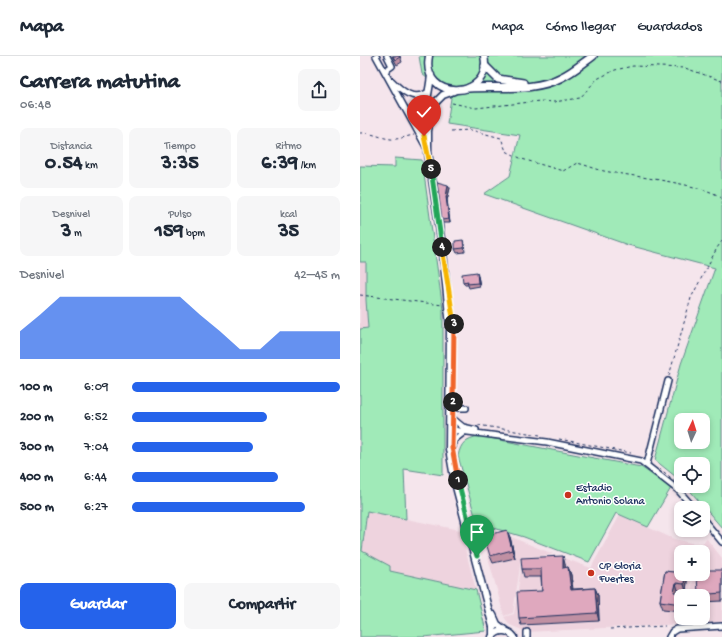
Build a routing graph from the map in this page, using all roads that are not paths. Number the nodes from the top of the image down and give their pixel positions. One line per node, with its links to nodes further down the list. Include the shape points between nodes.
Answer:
1 (376, 56): 8 (street)
2 (387, 56): 8 (street, via 392,66)
3 (484, 56): 7 (main road)
4 (583, 56): 7 (highway, via 560,74 533,83 498,79)
5 (593, 56): 11 (highway, via 561,78 546,84 527,88)
6 (429, 57): 9 (main road)
7 (485, 66): 11 (main road, via 480,79)
8 (385, 71): 10 (street)
9 (431, 75): 12 (main road, via 443,87); 13 (main road)
10 (390, 79): 13 (street, via 410,95 419,96); 14 (street)
11 (469, 88): 12 (main road)
12 (454, 91): 14 (main road, via 439,98 432,110)
13 (427, 93): 14 (main road, via 423,118)
14 (427, 149): 15 (main road)
15 (443, 252): 17 (main road, via 454,325); 19 (main road, via 449,306)
16 (668, 381): 24 (street)
17 (452, 408): 18 (street); 19 (main road)
18 (466, 408)
19 (450, 417): 20 (main road); 22 (street, via 463,427); 30 (main road, via 449,449 452,470 493,627)
20 (452, 430): 21 (street); 23 (main road)
21 (468, 432): 22 (street); 23 (street, via 457,435)
22 (498, 436): 24 (street, via 547,442)
23 (452, 447): 29 (main road, via 462,498 492,615 497,624)
24 (647, 464): 25 (street)
25 (688, 501)
26 (710, 527): 27 (street)
27 (722, 542)
28 (722, 626): 32 (street, via 678,629)
29 (506, 631): 30 (main road, via 499,631); 31 (main road)
30 (492, 636)
31 (514, 637)
32 (669, 637)

